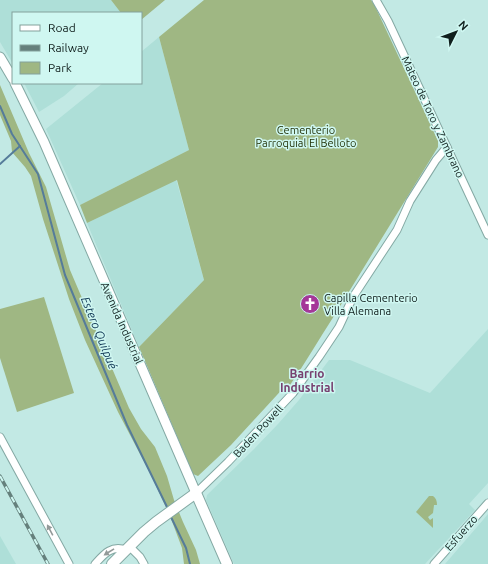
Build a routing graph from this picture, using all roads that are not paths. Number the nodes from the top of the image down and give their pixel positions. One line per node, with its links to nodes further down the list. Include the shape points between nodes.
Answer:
1 (376, 0): 5 (street, Mateo de Toro y Zambrano)
2 (0, 57): 3 (street)
3 (12, 77)
4 (15, 84): 8 (street, Avenida Industrial, via 44,142)
5 (447, 147): 6 (street, Mateo de Toro y Zambrano); 8 (street, Baden Powell, via 410,201 397,230 302,381)
6 (488, 235)
7 (0, 437): 11 (street, one-way to 7)
8 (196, 493): 10 (main road, Baden Powell, via 156,522); 15 (main road, Avenida Industrial)
9 (488, 503): 16 (street, Esfuerzo)
10 (127, 548): 12 (street, one-way to 12, via 109,550); 13 (main road, Baden Powell); 14 (street, via 140,557)
11 (69, 564)
12 (95, 564)
13 (112, 564)
14 (144, 564)
15 (227, 564)
16 (434, 564)

